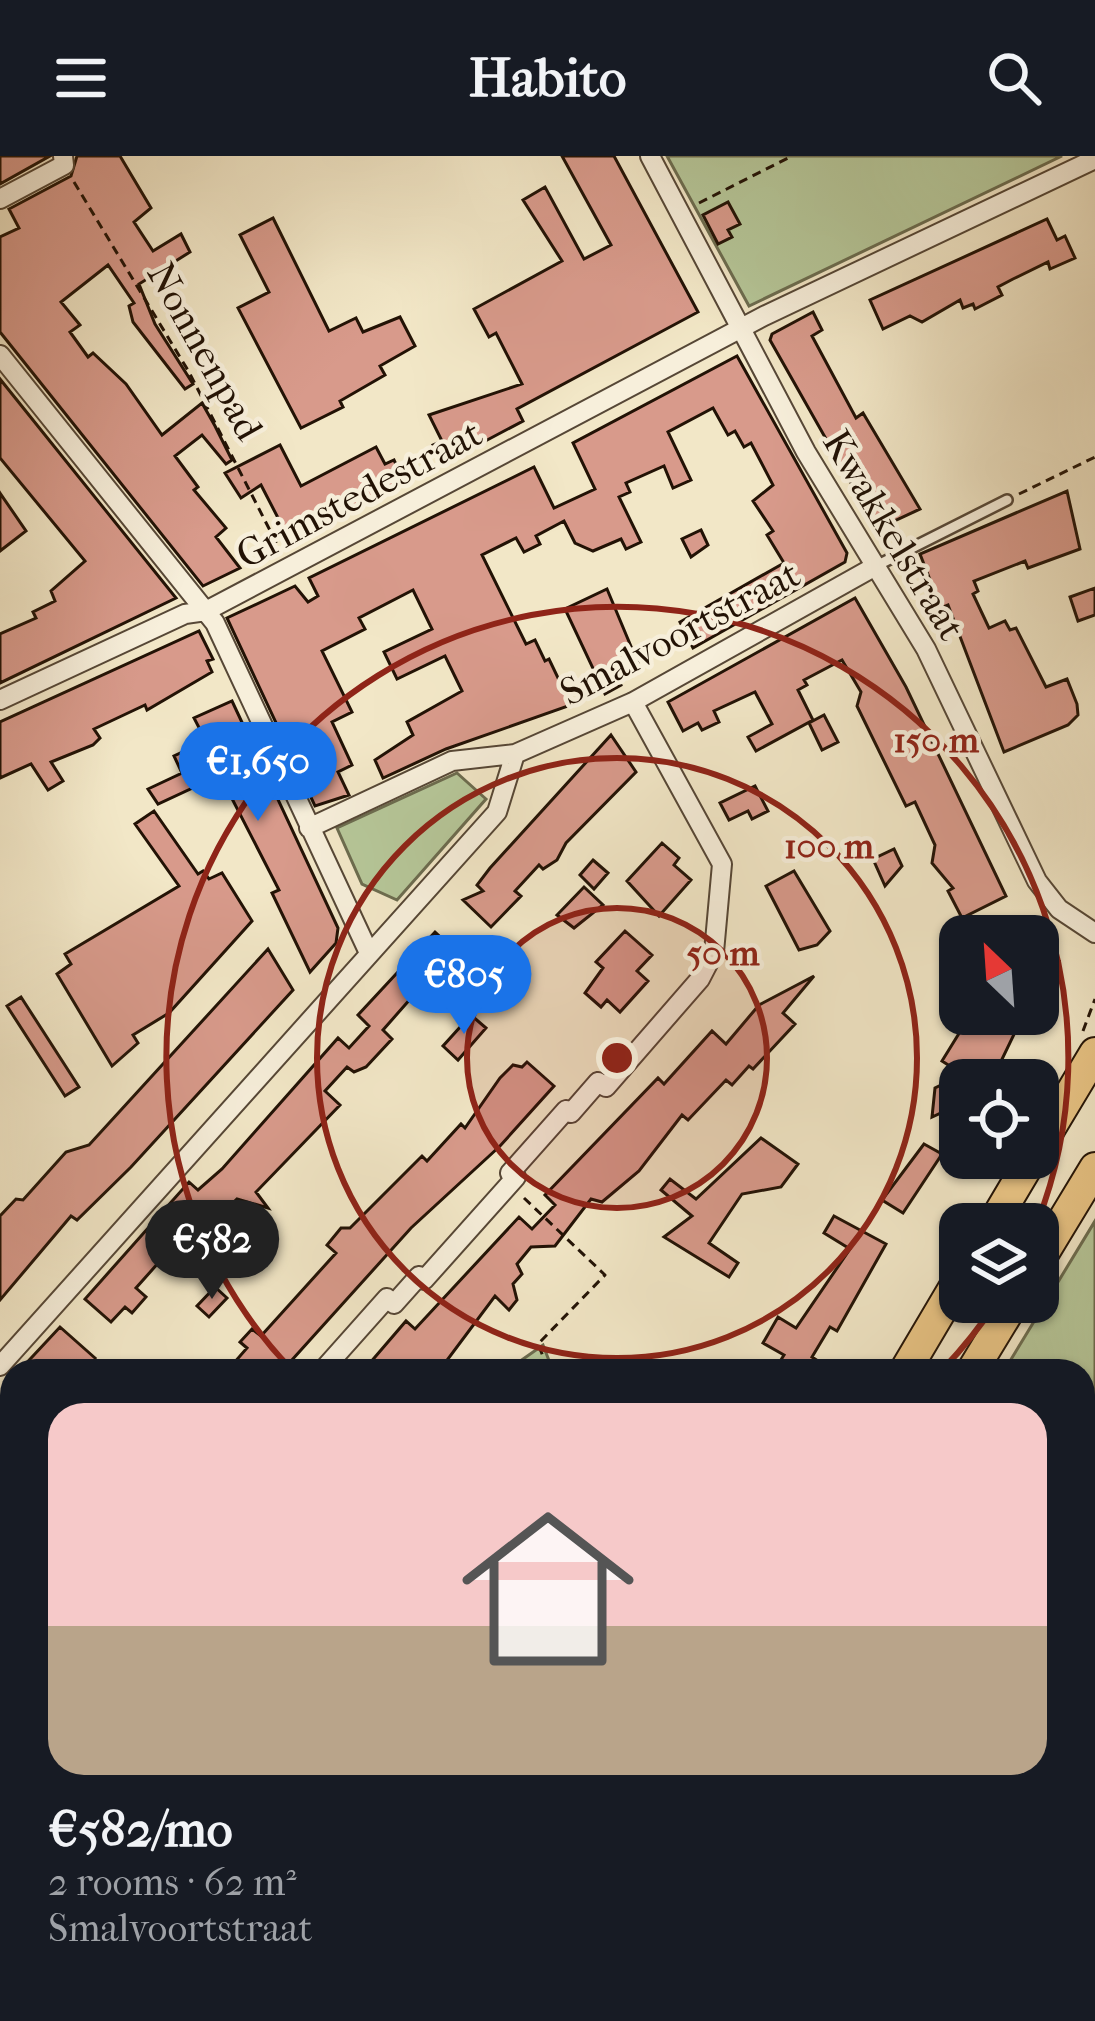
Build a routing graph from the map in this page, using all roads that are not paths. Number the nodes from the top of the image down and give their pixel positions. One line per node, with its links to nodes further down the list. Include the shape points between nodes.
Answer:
1 (650, 156): 5 (street, Kwakkelstraat)
2 (1095, 159): 5 (street, Grimstedestraat)
3 (63, 160): 4 (street)
4 (0, 199)
5 (741, 330): 8 (street, Kwakkelstraat); 9 (street, Grimstedestraat)
6 (0, 355): 9 (street)
7 (1007, 500): 8 (lane)
8 (874, 567): 11 (street, Smalvoortstraat); 14 (street, Kwakkelstraat, via 926,649 1037,881 1058,909)
9 (206, 611): 10 (street, Grimstedestraat); 13 (street)
10 (0, 700)
11 (633, 702): 12 (street, Smalvoortstraat); 23 (street, via 722,864 714,952 681,1004 606,1087 598,1082 571,1113 566,1109 424,1280 419,1276 394,1304 388,1298)
12 (514, 754): 13 (street, Smalvoortstraat, via 452,761); 15 (street, via 497,812)
13 (309, 828): 15 (street)
14 (1095, 933)
15 (369, 953): 22 (street)
16 (1095, 1053): 17 (main road)
17 (1059, 1113)
18 (1095, 1168): 19 (main road)
19 (1059, 1246)
20 (939, 1314): 24 (main road)
21 (1012, 1323): 25 (main road)
22 (6, 1359)
23 (333, 1359)
24 (912, 1359)
25 (982, 1359)

